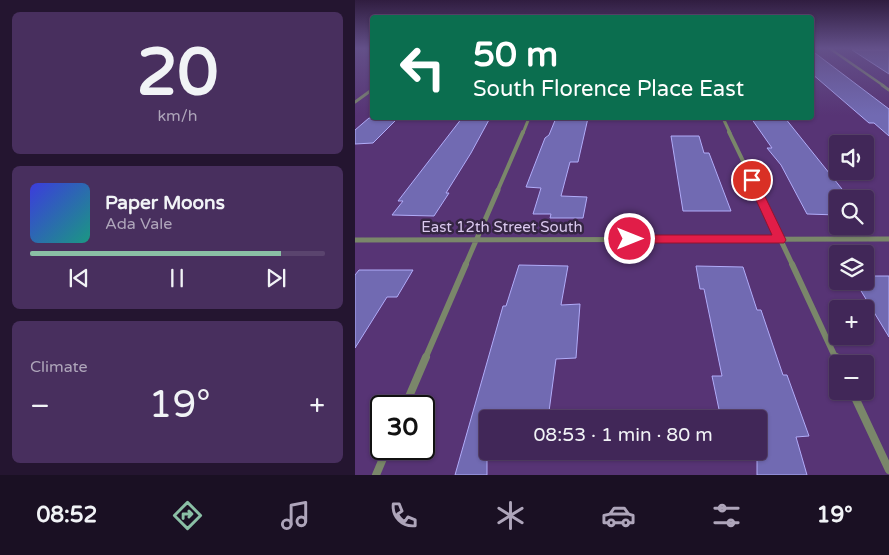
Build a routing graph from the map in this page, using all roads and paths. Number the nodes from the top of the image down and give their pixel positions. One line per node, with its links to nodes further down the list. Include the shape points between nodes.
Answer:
1 (861, 70): 2 (street)
2 (889, 90)
3 (370, 91): 4 (street)
4 (355, 102)
5 (528, 120): 7 (street)
6 (724, 120): 10 (street)
7 (478, 239): 9 (street, East 12th Street South); 10 (street, East 12th Street South); 12 (street)
8 (889, 239): 10 (street, East 12th Street South)
9 (355, 240)
10 (780, 240): 11 (street)
11 (835, 355)
12 (410, 395)
13 (856, 400): 15 (street)
14 (382, 460): 16 (street)
15 (889, 470)
16 (376, 475)

